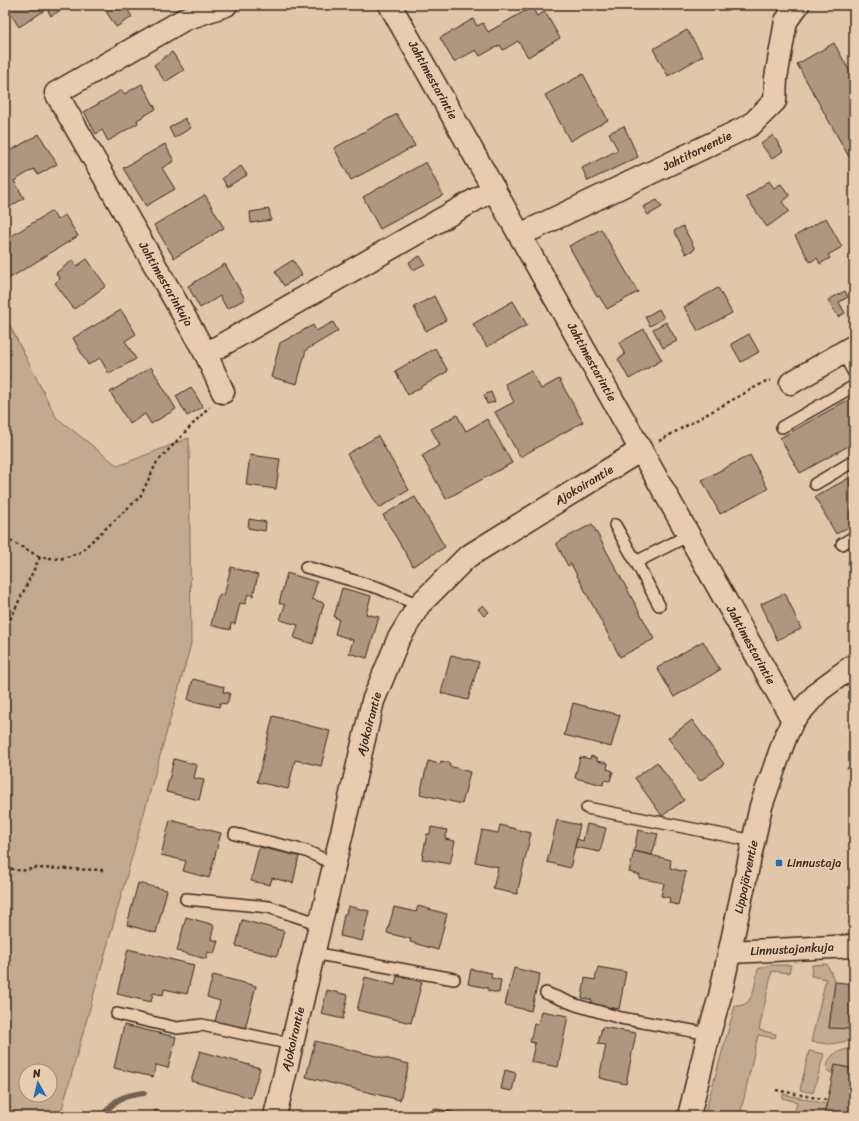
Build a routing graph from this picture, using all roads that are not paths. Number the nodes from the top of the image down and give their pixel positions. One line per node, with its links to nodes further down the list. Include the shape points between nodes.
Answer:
1 (226, 5): 7 (street, Jahtimestarinkuja, via 185,19 56,93)
2 (390, 5): 4 (street, Jahtimestarintie)
3 (798, 5): 5 (street, Jahtitorventie, via 786,21 776,78 775,101 751,125)
4 (494, 189): 5 (street, Jahtimestarintie); 7 (street)
5 (520, 235): 13 (street, Jahtimestarintie)
6 (848, 350): 8 (lane); 9 (street)
7 (206, 354): 11 (street)
8 (854, 374)
9 (791, 383)
10 (854, 386): 12 (lane)
11 (223, 392)
12 (782, 427)
13 (641, 450): 17 (street, Jahtimestarintie); 22 (street, Ajokoirantie, via 467,556)
14 (854, 461): 15 (lane)
15 (815, 484)
16 (615, 525): 20 (lane)
17 (689, 535): 20 (lane); 25 (street, Jahtimestarintie)
18 (854, 537): 19 (lane)
19 (842, 544)
20 (636, 562): 23 (lane)
21 (306, 567): 22 (lane, via 379,588)
22 (419, 605): 29 (street, Ajokoirantie, via 398,640 373,701)
23 (659, 605)
24 (854, 666): 25 (street, Lippajärventie, via 820,690)
25 (794, 720): 28 (street, Lippajärventie, via 784,738 761,806)
26 (588, 808): 28 (lane)
27 (235, 834): 29 (lane, via 306,851)
28 (754, 841): 33 (street, Lippajärventie)
29 (334, 864): 31 (street, Ajokoirantie)
30 (186, 899): 31 (lane, via 269,907)
31 (320, 924): 34 (street, Ajokoirantie)
32 (854, 946): 33 (street, Linnustajankuja)
33 (730, 952): 38 (street, Lippajärventie)
34 (313, 953): 35 (lane); 39 (street, Ajokoirantie)
35 (454, 979)
36 (546, 993): 38 (lane, via 621,1018)
37 (117, 1014): 39 (lane, via 177,1028 202,1025)
38 (709, 1034): 41 (street, Lippajärventie)
39 (292, 1044): 40 (street, Ajokoirantie)
40 (274, 1116)
41 (689, 1116)

